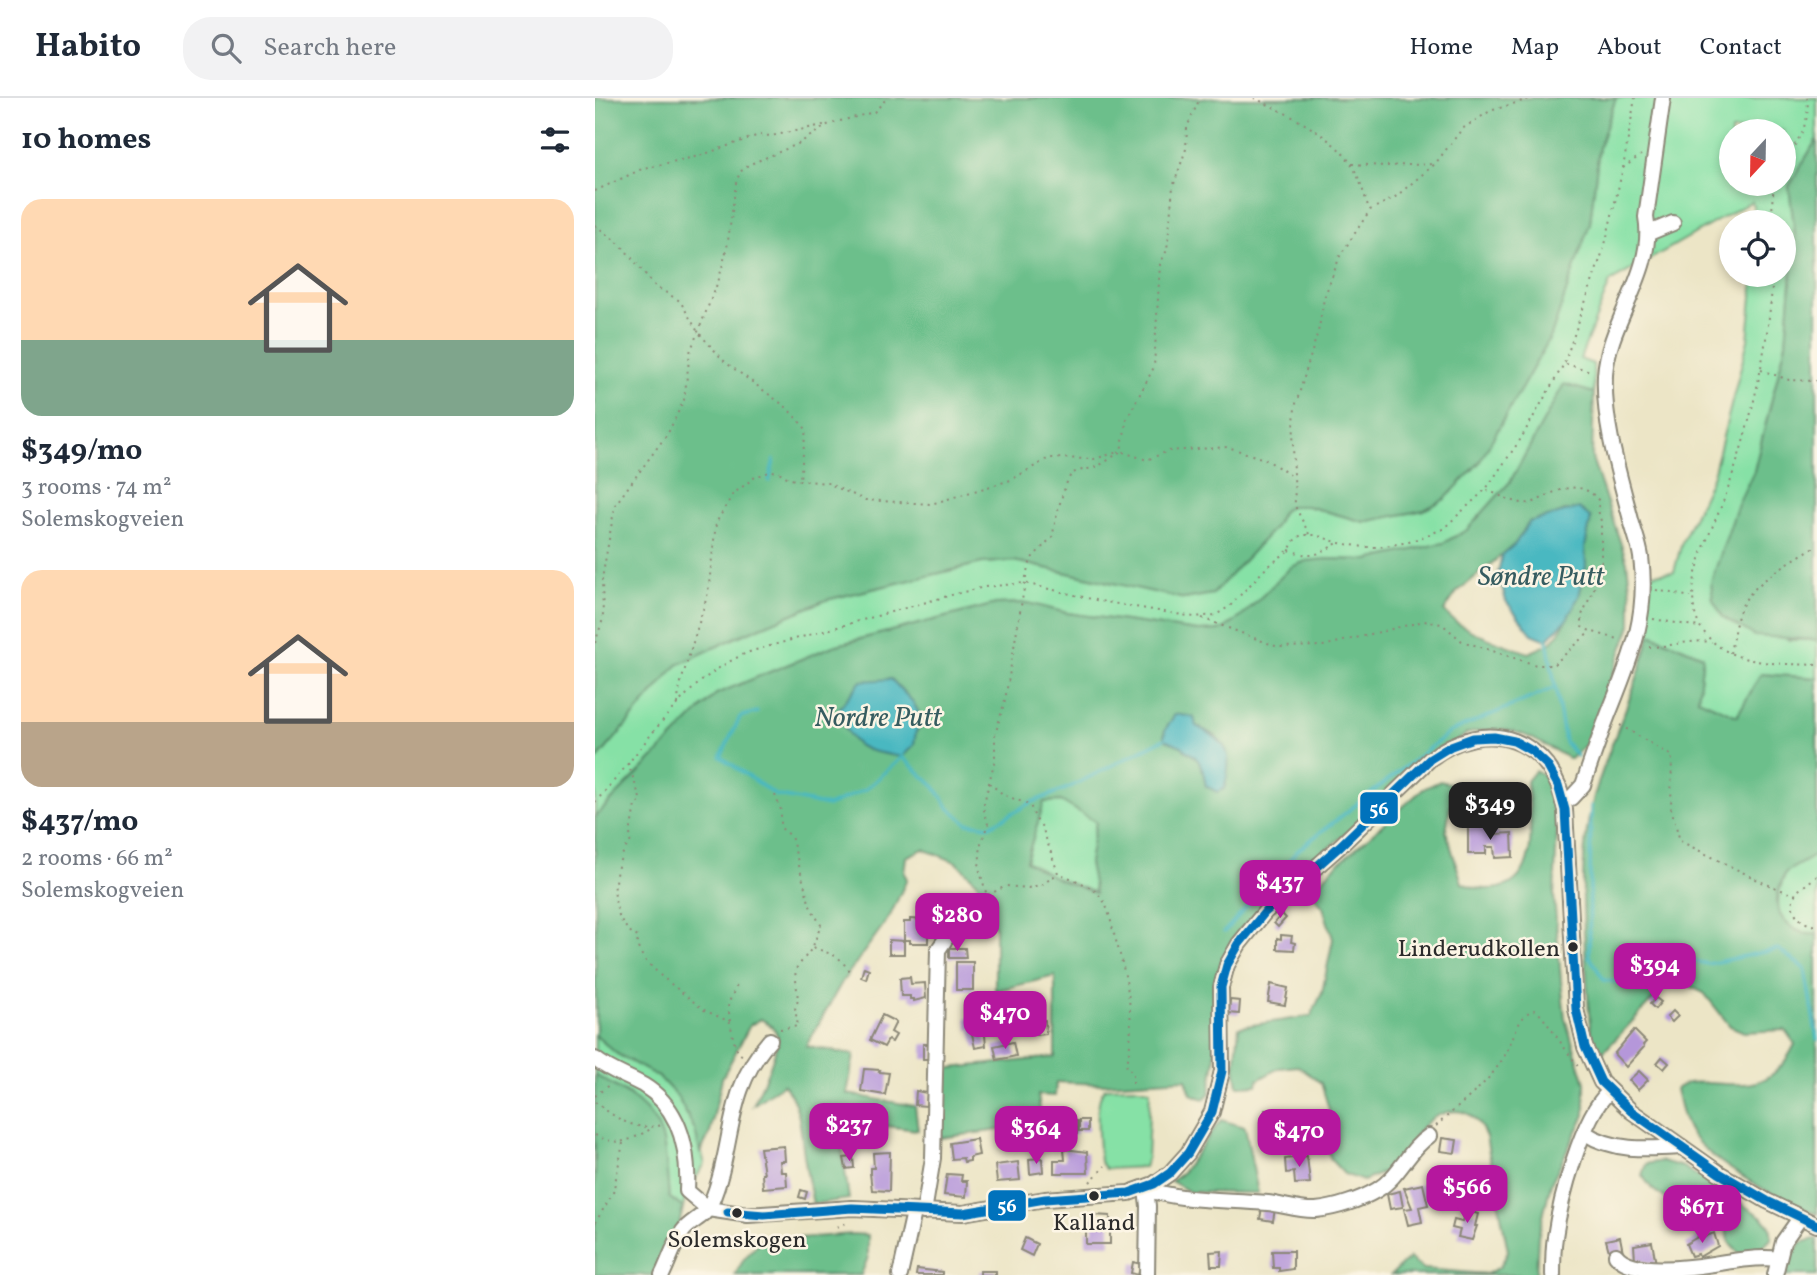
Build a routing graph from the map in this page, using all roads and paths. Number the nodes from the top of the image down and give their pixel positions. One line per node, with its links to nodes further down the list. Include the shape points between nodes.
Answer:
1 (887, 98): 8 (path, via 874,112)
2 (1200, 98): 23 (path, via 1187,127 1186,149 1173,187 1167,250 1160,264 1154,367 1127,419)
3 (1254, 98): 10 (path, via 1297,118)
4 (1532, 98): 11 (path, via 1490,111 1462,129)
5 (1663, 98): 16 (street, via 1646,218)
6 (1807, 98): 9 (path, via 1809,110)
7 (1635, 99): 19 (path, via 1605,245)
8 (829, 124): 12 (path, via 759,135 699,156 644,167); 18 (path, via 740,172 719,279)
9 (1796, 144)
10 (1351, 164): 11 (path); 13 (path)
11 (1435, 164): 13 (path, via 1394,198)
12 (595, 191)
13 (1370, 210): 24 (path, via 1340,256 1324,298 1296,407)
14 (1673, 223): 16 (street)
15 (595, 225): 18 (path, via 622,246 655,286 680,301)
16 (1649, 233): 21 (street, via 1610,347)
17 (1772, 287): 20 (path)
18 (698, 332): 25 (path, via 725,362 786,407 806,429); 39 (path, via 690,352 684,400 668,433 615,505 603,579 603,620)
19 (1564, 364): 21 (path); 26 (path)
20 (1760, 370): 22 (path, via 1789,380); 33 (path, via 1726,495 1697,567)
21 (1605, 375): 32 (street, via 1606,413 1641,554)
22 (1817, 382)
23 (1121, 451): 24 (path, via 1147,460 1168,451 1228,447 1256,455); 25 (path, via 1094,458 1049,458 1011,480 931,504 865,500 827,483); 31 (path, via 1066,479 1053,536 1032,558)
24 (1293, 477): 27 (path, via 1295,506)
25 (800, 480): 43 (path, via 772,471 755,477 733,494 716,523 708,593)
26 (1486, 489): 28 (path, via 1453,522 1431,535 1379,547); 37 (path, via 1527,504 1579,486 1599,501 1601,573 1582,615 1583,627)
27 (1308, 534): 28 (path); 30 (path, via 1296,538)
28 (1339, 543): 30 (path, via 1316,556)
29 (1817, 546): 41 (path, via 1748,596)
30 (1289, 550): 35 (path, via 1230,606)
31 (1024, 583): 35 (path); 43 (path, via 965,592 753,651 724,664); 46 (path)
32 (1643, 586): 33 (path); 34 (street)
33 (1692, 598): 36 (path)
34 (1642, 616): 36 (path); 40 (street)
35 (1201, 618): 37 (path, via 1278,646 1323,646 1424,621 1442,624 1462,641 1536,665 1553,665)
36 (1700, 627): 38 (path)
37 (1590, 632): 40 (path)
38 (1714, 642): 40 (path); 41 (path)
39 (595, 643)
40 (1635, 646): 44 (street)
41 (1730, 653): 42 (path, via 1751,661)
42 (1817, 665)
43 (677, 705): 45 (path)
44 (1608, 717): 49 (street, via 1583,785); 53 (path, via 1672,755 1671,808 1681,841)
45 (628, 763): 48 (path); 59 (path, via 641,801 635,805 631,841 615,881 619,914 638,937 637,946 645,959 661,976 704,1010)
46 (988, 782): 50 (path, via 1030,805); 52 (path, via 984,803 988,826 979,868)
47 (775, 794): 56 (path, via 781,828 791,836 810,906 821,925)
48 (595, 802)
49 (1563, 802): 66 (street, via 1578,1023 1589,1059); 77 (street, via 1557,783 1526,746 1494,736 1466,740 1424,764 1271,905 1227,965 1221,987 1222,1071 1212,1112 1188,1153)
50 (1058, 873): 52 (path, via 1043,884 1006,886); 65 (path, via 1091,887 1104,901 1125,970 1131,1018 1126,1068 1133,1071)
51 (1817, 876): 53 (path)
52 (986, 895): 54 (path)
53 (1794, 895): 55 (path, via 1794,912)
54 (958, 922): 80 (street, via 938,950 933,1158)
55 (1817, 926)
56 (813, 947): 57 (path, via 838,957); 60 (path, via 795,970 798,1026 780,1029)
57 (851, 972)
58 (738, 983): 59 (path, via 728,1004)
59 (730, 1022): 62 (path, via 738,1054)
60 (771, 1040): 62 (street)
61 (595, 1059): 64 (street)
62 (753, 1062): 79 (street, via 739,1091)
63 (1583, 1072): 73 (path, via 1541,1014 1531,1010 1493,1074)
64 (623, 1076): 67 (path); 69 (street, via 650,1090)
65 (1133, 1087)
66 (1609, 1091): 71 (street, via 1598,1101); 75 (street)
67 (595, 1096)
68 (595, 1102): 70 (path, via 624,1122)
69 (676, 1121): 70 (path); 79 (street, via 686,1144 687,1191)
70 (654, 1127): 74 (path)
71 (1585, 1133): 75 (street, via 1613,1145); 89 (street, via 1561,1206)
72 (595, 1135): 74 (path)
73 (1429, 1136): 77 (street, via 1383,1186 1323,1209 1168,1197)
74 (623, 1143): 82 (path, via 613,1193)
75 (1682, 1147): 81 (street, via 1736,1184)
76 (1105, 1166): 78 (path, via 1088,1185)
77 (1146, 1189): 78 (street); 88 (street)
78 (1085, 1196): 80 (street, via 974,1212)
79 (708, 1209): 80 (street, via 748,1215 838,1208); 86 (street, via 684,1231)
80 (919, 1212): 87 (street)
81 (1800, 1218): 83 (street); 85 (street)
82 (595, 1223)
83 (1817, 1225)
84 (1616, 1255): 85 (street, via 1625,1265 1649,1273)
85 (1778, 1258): 90 (street)
86 (662, 1275)
87 (899, 1275)
88 (1147, 1275)
89 (1553, 1275)
90 (1775, 1275)

